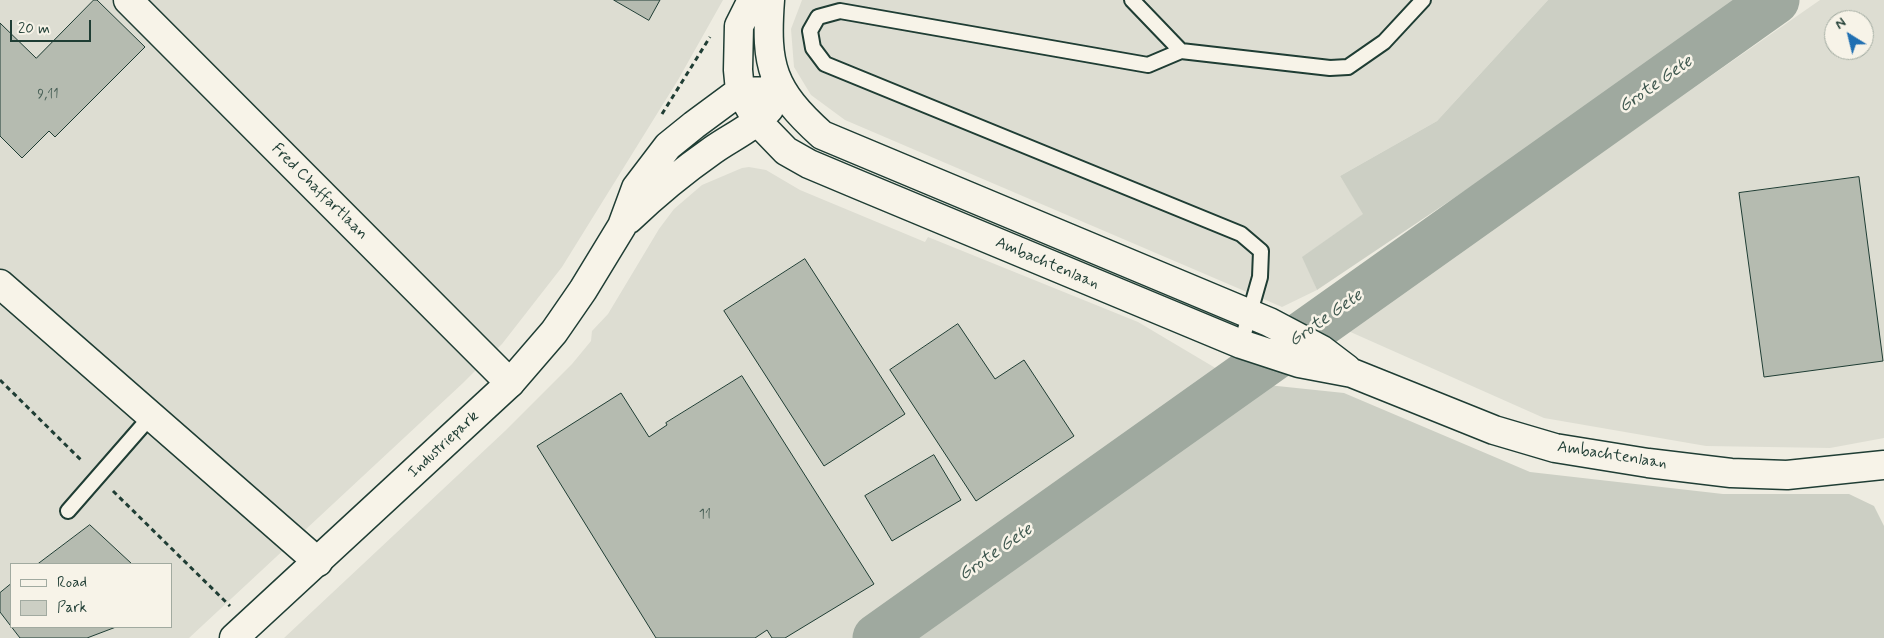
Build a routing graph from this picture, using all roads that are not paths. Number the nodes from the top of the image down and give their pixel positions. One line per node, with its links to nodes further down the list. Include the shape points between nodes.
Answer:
1 (128, 0): 15 (street, Fred Chaffartlaan)
2 (752, 0): 7 (street, via 739,26)
3 (770, 0): 8 (street, via 768,39 774,76)
4 (1132, 0): 6 (lane)
5 (1424, 0): 6 (lane, via 1384,42 1348,67 1330,68)
6 (1181, 51): 12 (lane, via 1148,66 840,11 818,17 810,31 813,48 825,64 1241,234 1261,251)
7 (740, 91): 8 (street); 9 (street); 10 (street, Industriepark, via 668,146 636,188)
8 (782, 92): 9 (street, Industriepark); 12 (street, Ambachtenlaan, via 822,135)
9 (758, 122): 10 (street, Industriepark, via 663,187); 13 (street, Ambachtenlaan, via 786,151 809,164)
10 (622, 226): 15 (street, Industriepark, via 554,332)
11 (0, 284): 16 (street)
12 (1259, 318): 13 (lane); 14 (street, Ambachtenlaan, via 1322,350)
13 (1241, 344): 14 (street, Ambachtenlaan, via 1299,364)
14 (1352, 373): 17 (street, Ambachtenlaan, via 1494,430 1555,448 1731,473 1787,475)
15 (510, 383): 19 (street, Industriepark)
16 (151, 416): 18 (lane); 19 (street)
17 (1884, 465)
18 (68, 512)
19 (318, 562): 20 (street, Industriepark)
20 (234, 638)

